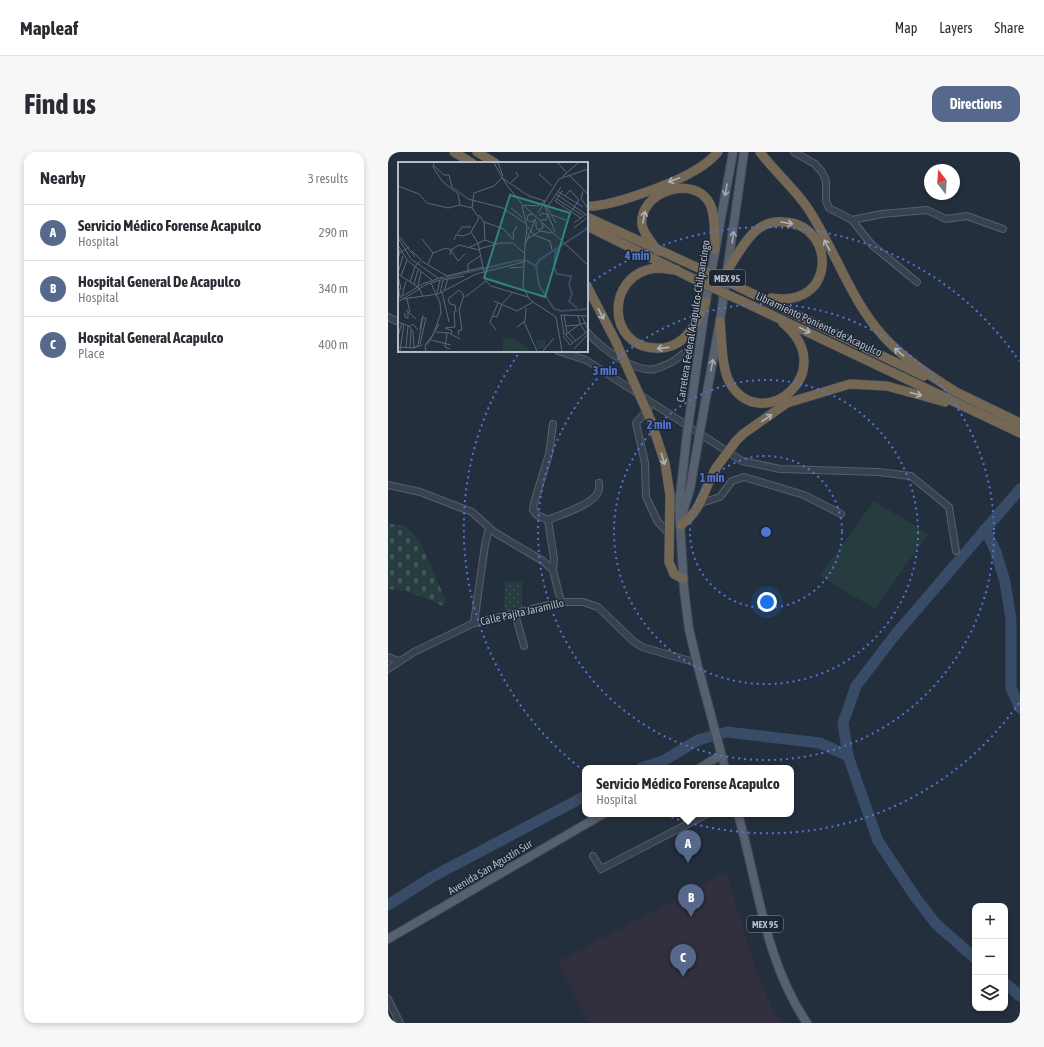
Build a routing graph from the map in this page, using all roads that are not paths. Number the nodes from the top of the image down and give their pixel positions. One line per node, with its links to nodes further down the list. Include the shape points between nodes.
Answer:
1 (454, 152): 8 (highway)
2 (477, 152): 9 (highway)
3 (718, 152): 10 (highway, one-way to 10, via 706,164 687,175 613,203)
4 (733, 152): 15 (main road, Carretera Federal Acapulco-Chilpancingo / MEX 95, one-way to 15)
5 (744, 152): 17 (main road, Carretera Federal Acapulco-Chilpancingo / MEX 95, one-way to 5)
6 (760, 152): 30 (highway, one-way to 6, via 912,362 880,332 856,298 806,207)
7 (794, 152): 12 (street, via 815,164 822,172 826,182 826,201 829,208)
8 (470, 162)
9 (493, 162)
10 (588, 206)
11 (588, 217): 16 (highway, Libramiento Poniente de Acapulco)
12 (852, 220): 14 (street, via 927,210 946,219 967,216); 19 (street, via 872,245)
13 (588, 226): 18 (highway, Libramiento Poniente de Acapulco)
14 (1003, 229)
15 (715, 250): 16 (highway, one-way to 15, via 644,230 642,220 645,210 658,196 683,188 700,192 710,203); 22 (main road, Carretera Federal Acapulco-Chilpancingo / MEX 95)
16 (658, 251): 21 (highway, Libramiento Poniente de Acapulco, bridge)
17 (728, 269): 21 (highway, one-way to 21, via 752,235 764,226 786,222 798,225 810,233 818,243 822,259 820,277 814,287 793,299 781,300); 25 (main road, Carretera Federal Acapulco-Chilpancingo / MEX 95)
18 (678, 270): 22 (highway, one-way to 18, via 691,329 673,346 661,349 647,348 632,341 626,334 618,310 618,301 624,286 633,277 646,271 657,268); 23 (highway, Libramiento Poniente de Acapulco, bridge)
19 (917, 282)
20 (588, 288): 44 (highway, one-way to 44, bridge, via 616,342 651,421 665,463 670,495)
21 (760, 296): 30 (highway, Libramiento Poniente de Acapulco)
22 (706, 302): 28 (main road, Carretera Federal Acapulco-Chilpancingo / MEX 95)
23 (774, 316): 25 (highway, via 791,330 799,344 803,356 803,370 799,382 790,393 779,400 765,403 752,401 740,394 731,384 726,372); 32 (highway, Libramiento Poniente de Acapulco, one-way to 32)
24 (388, 317): 26 (street)
25 (720, 321): 42 (main road, Carretera Federal Acapulco-Chilpancingo / MEX 95, one-way to 25, bridge, via 690,489)
26 (398, 322)
27 (588, 333): 28 (street, via 598,344 636,367 655,369 672,362 682,353)
28 (699, 349): 42 (main road, Carretera Federal Acapulco-Chilpancingo / MEX 95, bridge, via 680,495)
29 (561, 352): 31 (street, via 586,360)
30 (954, 391): 33 (highway, Libramiento Poniente de Acapulco)
31 (653, 404): 44 (street, via 643,412 636,423 645,463 646,497 658,522); 45 (street, via 742,461 780,469 878,472 910,476 949,507)
32 (971, 408): 33 (highway, Libramiento Poniente de Acapulco); 39 (highway, one-way to 32, bridge, via 716,468 736,441 787,404 850,384 887,386)
33 (999, 417): 34 (highway, Libramiento Poniente de Acapulco); 36 (highway, Libramiento Poniente de Acapulco)
34 (1020, 423)
35 (553, 424): 41 (street, via 549,454 533,510)
36 (1020, 433)
37 (599, 483): 41 (street, via 595,497)
38 (388, 485): 43 (street, via 420,492 458,506 478,516)
39 (701, 503): 40 (street, via 720,497 732,481 744,477 804,495); 42 (highway, via 695,513)
40 (841, 514)
41 (548, 520): 46 (street)
42 (681, 521): 47 (main road, Carretera Federal Acapulco-Chilpancingo / MEX 95)
43 (489, 528): 46 (street, via 543,561); 50 (street)
44 (670, 535): 47 (highway, via 669,562 674,574)
45 (956, 551)
46 (553, 570): 48 (street)
47 (683, 579): 54 (main road, Carretera Federal Acapulco-Chilpancingo / MEX 95)
48 (561, 602): 49 (street, Calle Pajita Jaramillo); 54 (street, Calle Pajita Jaramillo, via 583,602 598,607 642,647)
49 (515, 614): 50 (street, Calle Pajita Jaramillo); 51 (street)
50 (474, 623): 53 (street, Calle Pajita Jaramillo)
51 (524, 646)
52 (388, 657): 53 (street)
53 (399, 661): 55 (street, Calle Pajita Jaramillo)
54 (696, 663): 56 (main road, Carretera Federal Acapulco-Chilpancingo / MEX 95)
55 (388, 669)
56 (720, 750): 57 (main road); 58 (main road, MEX 95)
57 (703, 765)
58 (724, 765)
59 (598, 817): 63 (main road, Avenida San Agustín Sur)
60 (701, 817): 62 (street, via 601,869)
61 (738, 817): 66 (main road, MEX 95, via 768,935 786,989)
62 (593, 856)
63 (388, 940)
64 (388, 999): 65 (street)
65 (400, 1023)
66 (807, 1023)

